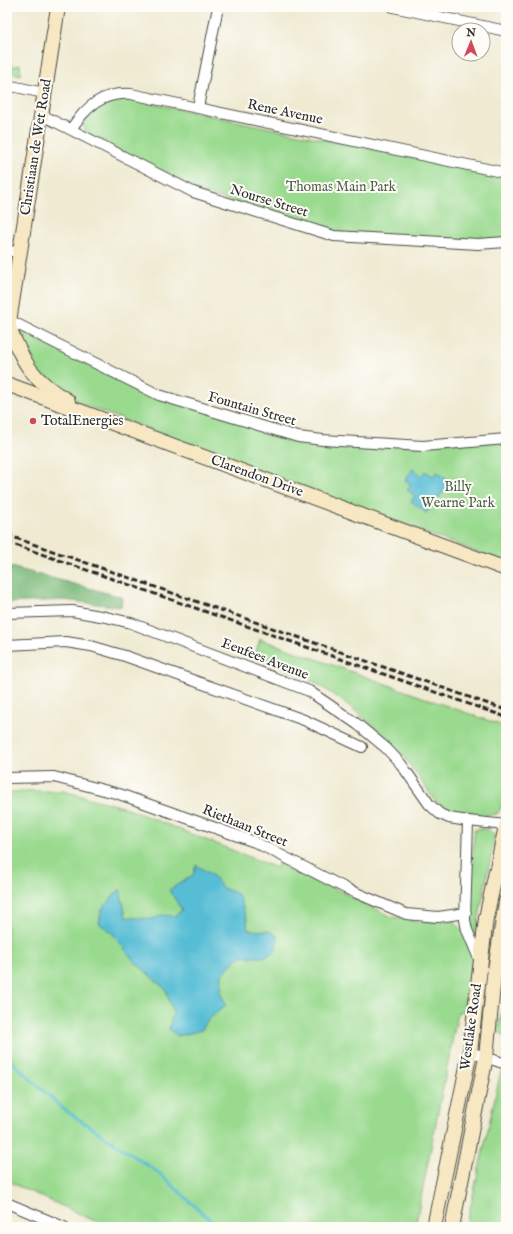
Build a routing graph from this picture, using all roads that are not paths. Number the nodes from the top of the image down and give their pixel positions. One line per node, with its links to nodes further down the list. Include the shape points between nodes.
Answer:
1 (58, 7): 6 (main road, Christiaan de Wet Road)
2 (218, 7): 7 (street)
3 (395, 7): 4 (street)
4 (506, 31)
5 (7, 85): 6 (street)
6 (44, 93): 8 (main road, Christiaan de Wet Road)
7 (198, 107): 9 (street, Rene Avenue, via 131,94 114,94 104,97 86,109); 10 (street, Rene Avenue)
8 (42, 115): 9 (street, Nourse Street); 12 (main road, Christiaan de Wet Road)
9 (71, 129): 11 (street, Nourse Street, via 193,192 334,236 478,244)
10 (506, 173)
11 (506, 242)
12 (14, 252): 13 (main road, Christiaan de Wet Road)
13 (8, 326): 15 (main road, via 25,362 38,379 58,395); 16 (street, Fountain Street, via 159,395 298,437 423,446)
14 (7, 384): 15 (main road, Clarendon Drive)
15 (95, 417): 17 (main road, Clarendon Drive)
16 (506, 439)
17 (506, 569)
18 (7, 613): 22 (street, Eeufees Avenue, via 72,611 131,623 294,684 320,698 374,738 401,764 434,810 449,818)
19 (7, 645): 20 (street, via 66,642 91,646 304,720)
20 (362, 747)
21 (7, 778): 25 (street, Riethaan Street, via 54,777 119,794 255,842 347,889 406,914 438,917)
22 (468, 821): 23 (street, Eeufees Avenue); 25 (street)
23 (506, 825): 26 (main road, Westlake Road, via 486,918)
24 (506, 902): 28 (main road, Westlake Road, via 494,976)
25 (466, 913): 26 (street, via 467,930)
26 (480, 961): 27 (main road, Westlake Road)
27 (470, 1052): 28 (street); 32 (main road, Westlake Road)
28 (486, 1057): 29 (street); 33 (main road, Westlake Road)
29 (506, 1064)
30 (7, 1203): 31 (street)
31 (64, 1227)
32 (434, 1227)
33 (452, 1227)

